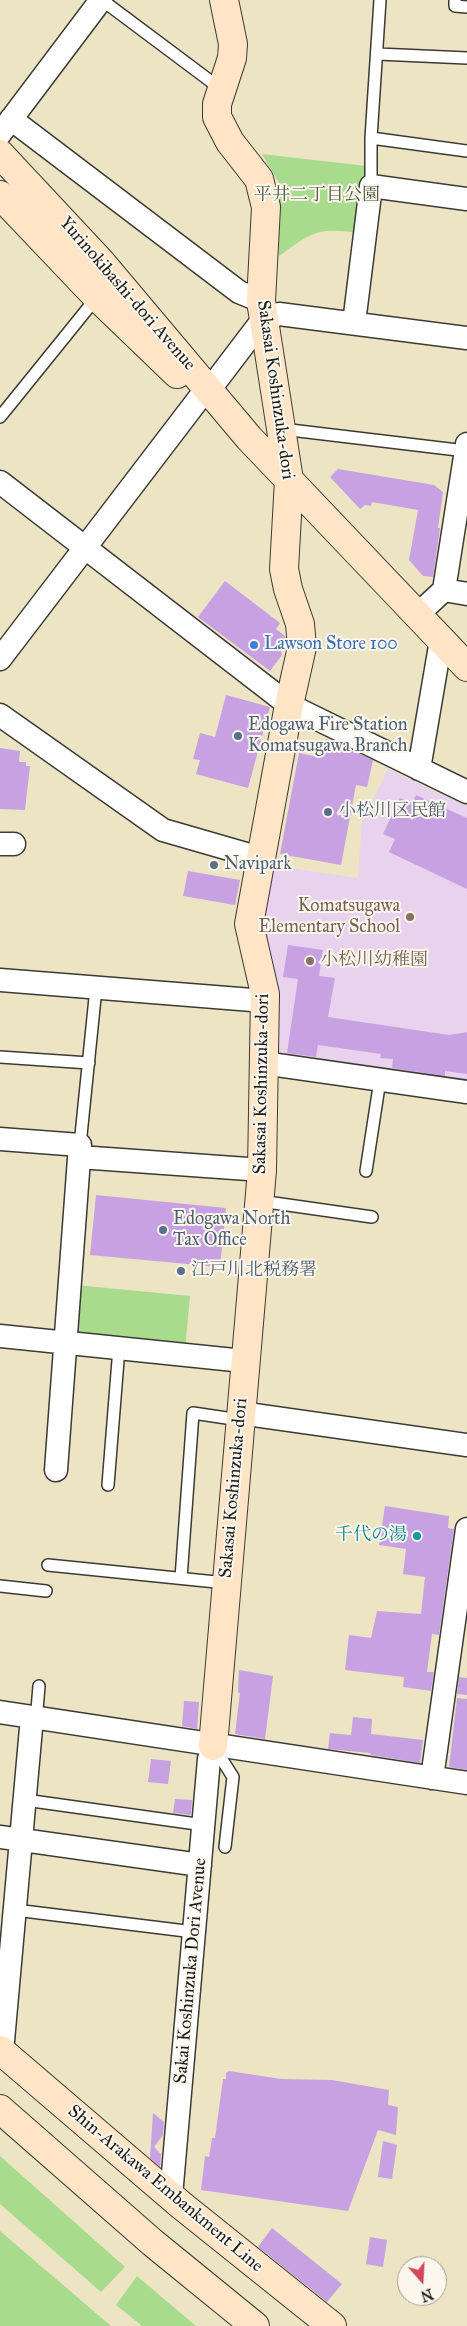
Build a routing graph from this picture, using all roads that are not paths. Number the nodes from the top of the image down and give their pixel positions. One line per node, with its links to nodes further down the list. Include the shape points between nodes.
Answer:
1 (101, 0): 8 (lane); 9 (street)
2 (224, 0): 8 (street, Sakasai Koshinzuka-dori, via 233,44 232,58)
3 (380, 0): 6 (lane)
4 (455, 0): 5 (lane, via 455,6)
5 (467, 6)
6 (378, 54): 7 (lane); 10 (lane)
7 (467, 58)
8 (221, 88): 17 (street, Sakasai Koshinzuka-dori, via 217,117 222,129 255,172 264,192)
9 (6, 126): 17 (street)
10 (371, 138): 11 (lane); 13 (lane)
11 (467, 151)
12 (0, 154): 20 (street, Yurinokibashi-dori Avenue, via 100,261)
13 (371, 186): 15 (street); 18 (street)
14 (0, 195): 16 (street, Yurinokibashi-dori Avenue)
15 (467, 199)
16 (97, 296): 20 (street, Yurinokibashi-dori Avenue); 21 (lane)
17 (263, 309): 18 (street, via 279,314); 20 (street); 22 (street, Sakasai Koshinzuka-dori)
18 (354, 323): 19 (street)
19 (467, 338)
20 (205, 393): 24 (street, Yurinokibashi-dori Avenue); 26 (street)
21 (0, 418)
22 (282, 429): 23 (lane); 24 (street, Sakasai Koshinzuka-dori)
23 (467, 447): 27 (street)
24 (289, 480): 29 (street, Yurinokibashi-dori Avenue); 33 (street, Sakasai Koshinzuka-dori, via 284,569 300,624 302,647)
25 (0, 482): 26 (street)
26 (86, 548): 31 (street); 33 (street)
27 (444, 590): 28 (street); 29 (street)
28 (467, 594)
29 (417, 615): 30 (street, Yurinokibashi-dori Avenue)
30 (441, 640): 32 (street, Yurinokibashi-dori Avenue); 35 (street)
31 (0, 659)
32 (467, 667)
33 (289, 705): 35 (street); 37 (street, Sakasai Koshinzuka-dori)
34 (0, 715): 37 (street, via 163,830)
35 (419, 769): 36 (street)
36 (467, 792)
37 (260, 858): 40 (street, Sakasai Koshinzuka-dori, via 249,924)
38 (0, 980): 39 (street)
39 (96, 988): 40 (street); 42 (lane)
40 (265, 1002): 43 (street, Sakasai Koshinzuka-dori)
41 (0, 1057): 42 (lane)
42 (89, 1062): 47 (lane)
43 (264, 1063): 44 (street); 48 (street, Sakasai Koshinzuka-dori)
44 (380, 1080): 45 (street); 49 (lane)
45 (467, 1092)
46 (0, 1139): 47 (street)
47 (80, 1151): 48 (street); 53 (street)
48 (262, 1170): 50 (street, Sakasai Koshinzuka-dori)
49 (366, 1171)
50 (260, 1201): 51 (lane); 55 (street, Sakasai Koshinzuka-dori)
51 (372, 1217)
52 (0, 1336): 53 (street)
53 (66, 1343): 54 (street); 58 (street)
54 (119, 1348): 55 (street); 59 (lane)
55 (244, 1361): 56 (street, Sakasai Koshinzuka-dori)
56 (240, 1416): 57 (street); 62 (lane, via 193,1413); 63 (street, Sakasai Koshinzuka-dori)
57 (467, 1446)
58 (56, 1470)
59 (108, 1484)
60 (467, 1529): 70 (street)
61 (48, 1565): 62 (lane)
62 (181, 1578): 63 (lane)
63 (226, 1583): 69 (street, Sakasai Koshinzuka-dori)
64 (0, 1586): 65 (lane)
65 (46, 1591)
66 (39, 1686): 68 (lane, via 37,1710)
67 (0, 1712): 68 (street)
68 (32, 1717): 69 (street); 72 (street)
69 (213, 1746): 70 (street); 73 (street, Sakai Koshinzuka Dori Avenue, via 209,1759); 75 (lane, via 232,1778)
70 (432, 1778): 71 (street)
71 (467, 1783)
72 (25, 1800): 73 (lane); 74 (street)
73 (204, 1825): 76 (street, Sakai Koshinzuka Dori Avenue)
74 (11, 1838): 76 (street); 77 (street)
75 (225, 1847)
76 (200, 1865): 78 (street, Sakai Koshinzuka Dori Avenue)
77 (15, 1910): 78 (lane); 79 (street)
78 (194, 1932): 81 (street, Sakai Koshinzuka Dori Avenue)
79 (1, 2051): 81 (street, Shin-Arakawa Embankment Line)
80 (0, 2108): 82 (street, via 153,2243)
81 (171, 2196): 83 (street, Shin-Arakawa Embankment Line)
82 (255, 2326)
83 (332, 2326)

